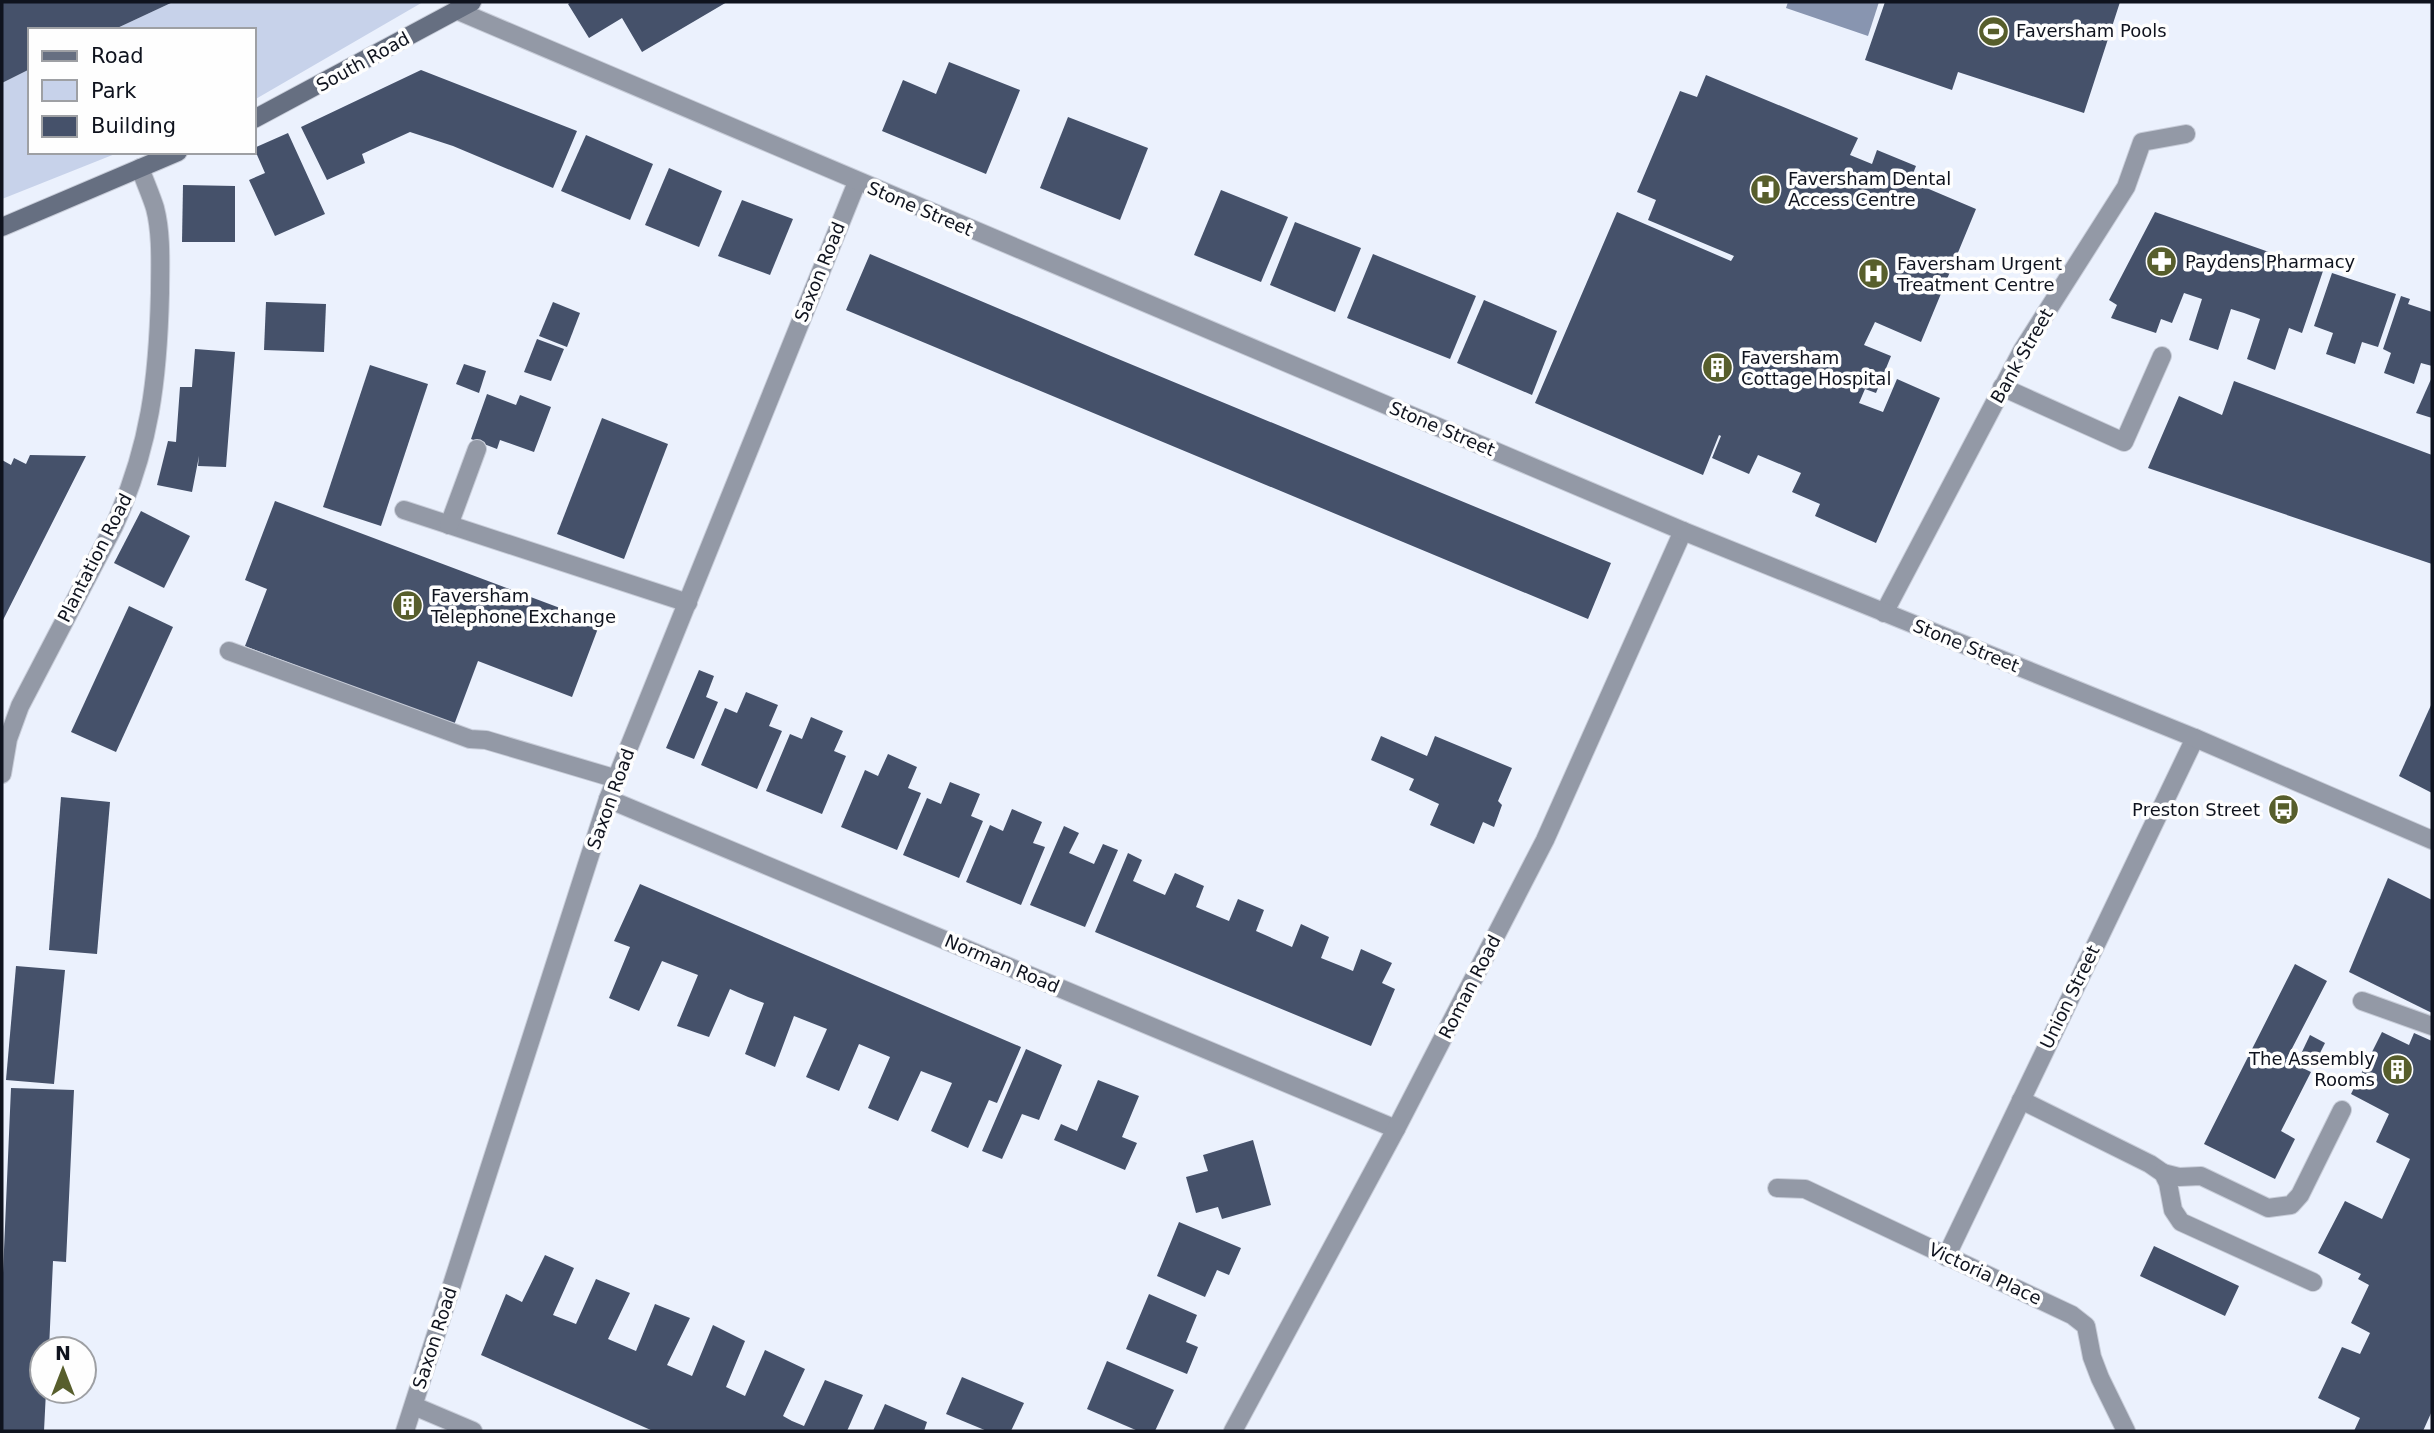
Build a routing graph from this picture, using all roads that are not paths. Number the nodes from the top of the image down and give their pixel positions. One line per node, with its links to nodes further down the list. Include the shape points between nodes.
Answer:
1 (464, 6): 2 (main road, South Road); 6 (street, Stone Street)
2 (256, 119)
3 (2186, 134): 9 (street, Bank Street, via 2142,142 2126,187)
4 (174, 154): 5 (main road)
5 (140, 169): 7 (main road); 18 (street, Plantation Road, via 156,216 160,276 156,376 148,426 114,526 20,706)
6 (857, 182): 13 (street, Stone Street); 14 (street, Saxon Road)
7 (2, 227)
8 (2162, 356): 9 (street, via 2124,442)
9 (2003, 387): 15 (street, Bank Street)
10 (477, 449): 12 (street)
11 (404, 510): 12 (street)
12 (449, 525): 14 (street)
13 (1683, 531): 15 (street, Stone Street); 26 (street, Roman Road, via 1545,840)
14 (688, 603): 19 (street, Saxon Road)
15 (1884, 613): 17 (street, Stone Street)
16 (229, 651): 19 (street, via 470,739)
17 (2195, 738): 21 (street, Stone Street); 24 (street, Union Street)
18 (2, 774)
19 (617, 779): 20 (street, Saxon Road)
20 (608, 799): 26 (street, Norman Road); 31 (street, Saxon Road)
21 (2432, 840)
22 (2362, 1001): 23 (street)
23 (2432, 1026)
24 (2021, 1100): 27 (street); 29 (street, Union Street)
25 (2342, 1110): 27 (street, via 2291,1205 2268,1208 2201,1176)
26 (1396, 1129): 34 (street, Roman Road)
27 (2163, 1173): 30 (street, via 2181,1222)
28 (1777, 1188): 29 (street, Victoria Place, via 1805,1189)
29 (1946, 1257): 35 (street, Victoria Place, via 2072,1315 2086,1326 2092,1357)
30 (2312, 1282)
31 (414, 1406): 32 (street, Saxon Road); 33 (street)
32 (405, 1431)
33 (473, 1431)
34 (1233, 1431)
35 (2126, 1431)

